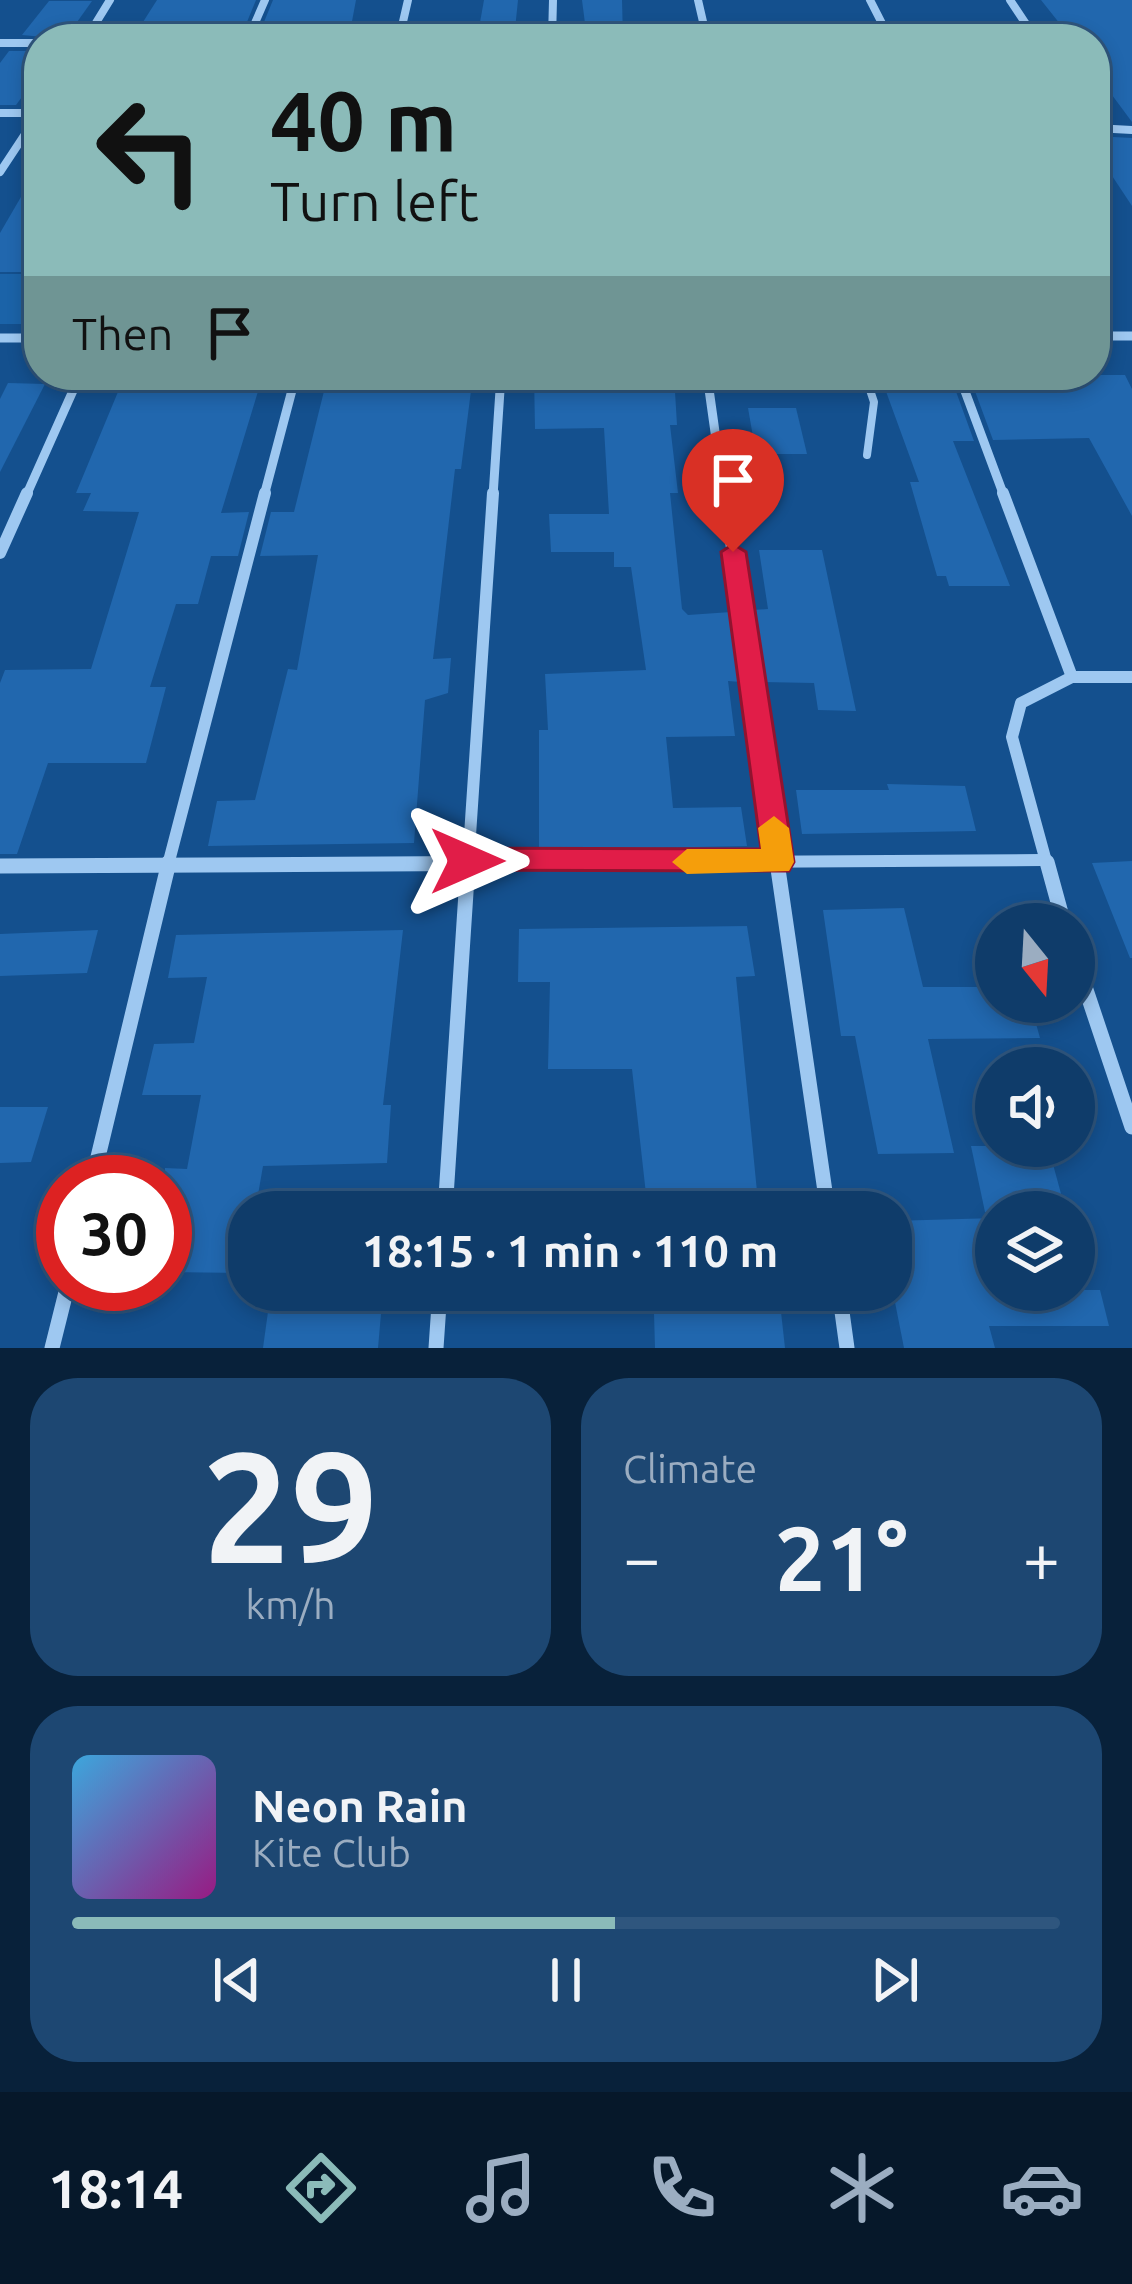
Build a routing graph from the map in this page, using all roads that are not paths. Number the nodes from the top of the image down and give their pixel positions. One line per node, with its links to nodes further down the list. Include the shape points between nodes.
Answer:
1 (24, 136): 2 (street)
2 (0, 172)
3 (73, 390): 10 (street)
4 (292, 390): 16 (street)
5 (501, 390): 14 (street)
6 (709, 390): 15 (street)
7 (870, 390): 9 (lane)
8 (965, 390): 11 (street)
9 (867, 455)
10 (0, 553)
11 (1072, 676): 12 (street); 13 (street, via 1021,703 1012,736)
12 (1132, 677)
13 (1042, 860): 15 (street); 18 (street)
14 (467, 861): 15 (street); 16 (street); 22 (street)
15 (778, 862): 23 (street)
16 (168, 864): 17 (street); 21 (street)
17 (0, 866)
18 (1057, 903)
19 (1095, 1017): 20 (street)
20 (1132, 1127)
21 (98, 1155)
22 (446, 1191)
23 (825, 1191)
24 (61, 1311): 27 (street)
25 (439, 1311): 28 (street)
26 (841, 1311): 29 (street)
27 (52, 1348)
28 (436, 1348)
29 (847, 1348)

